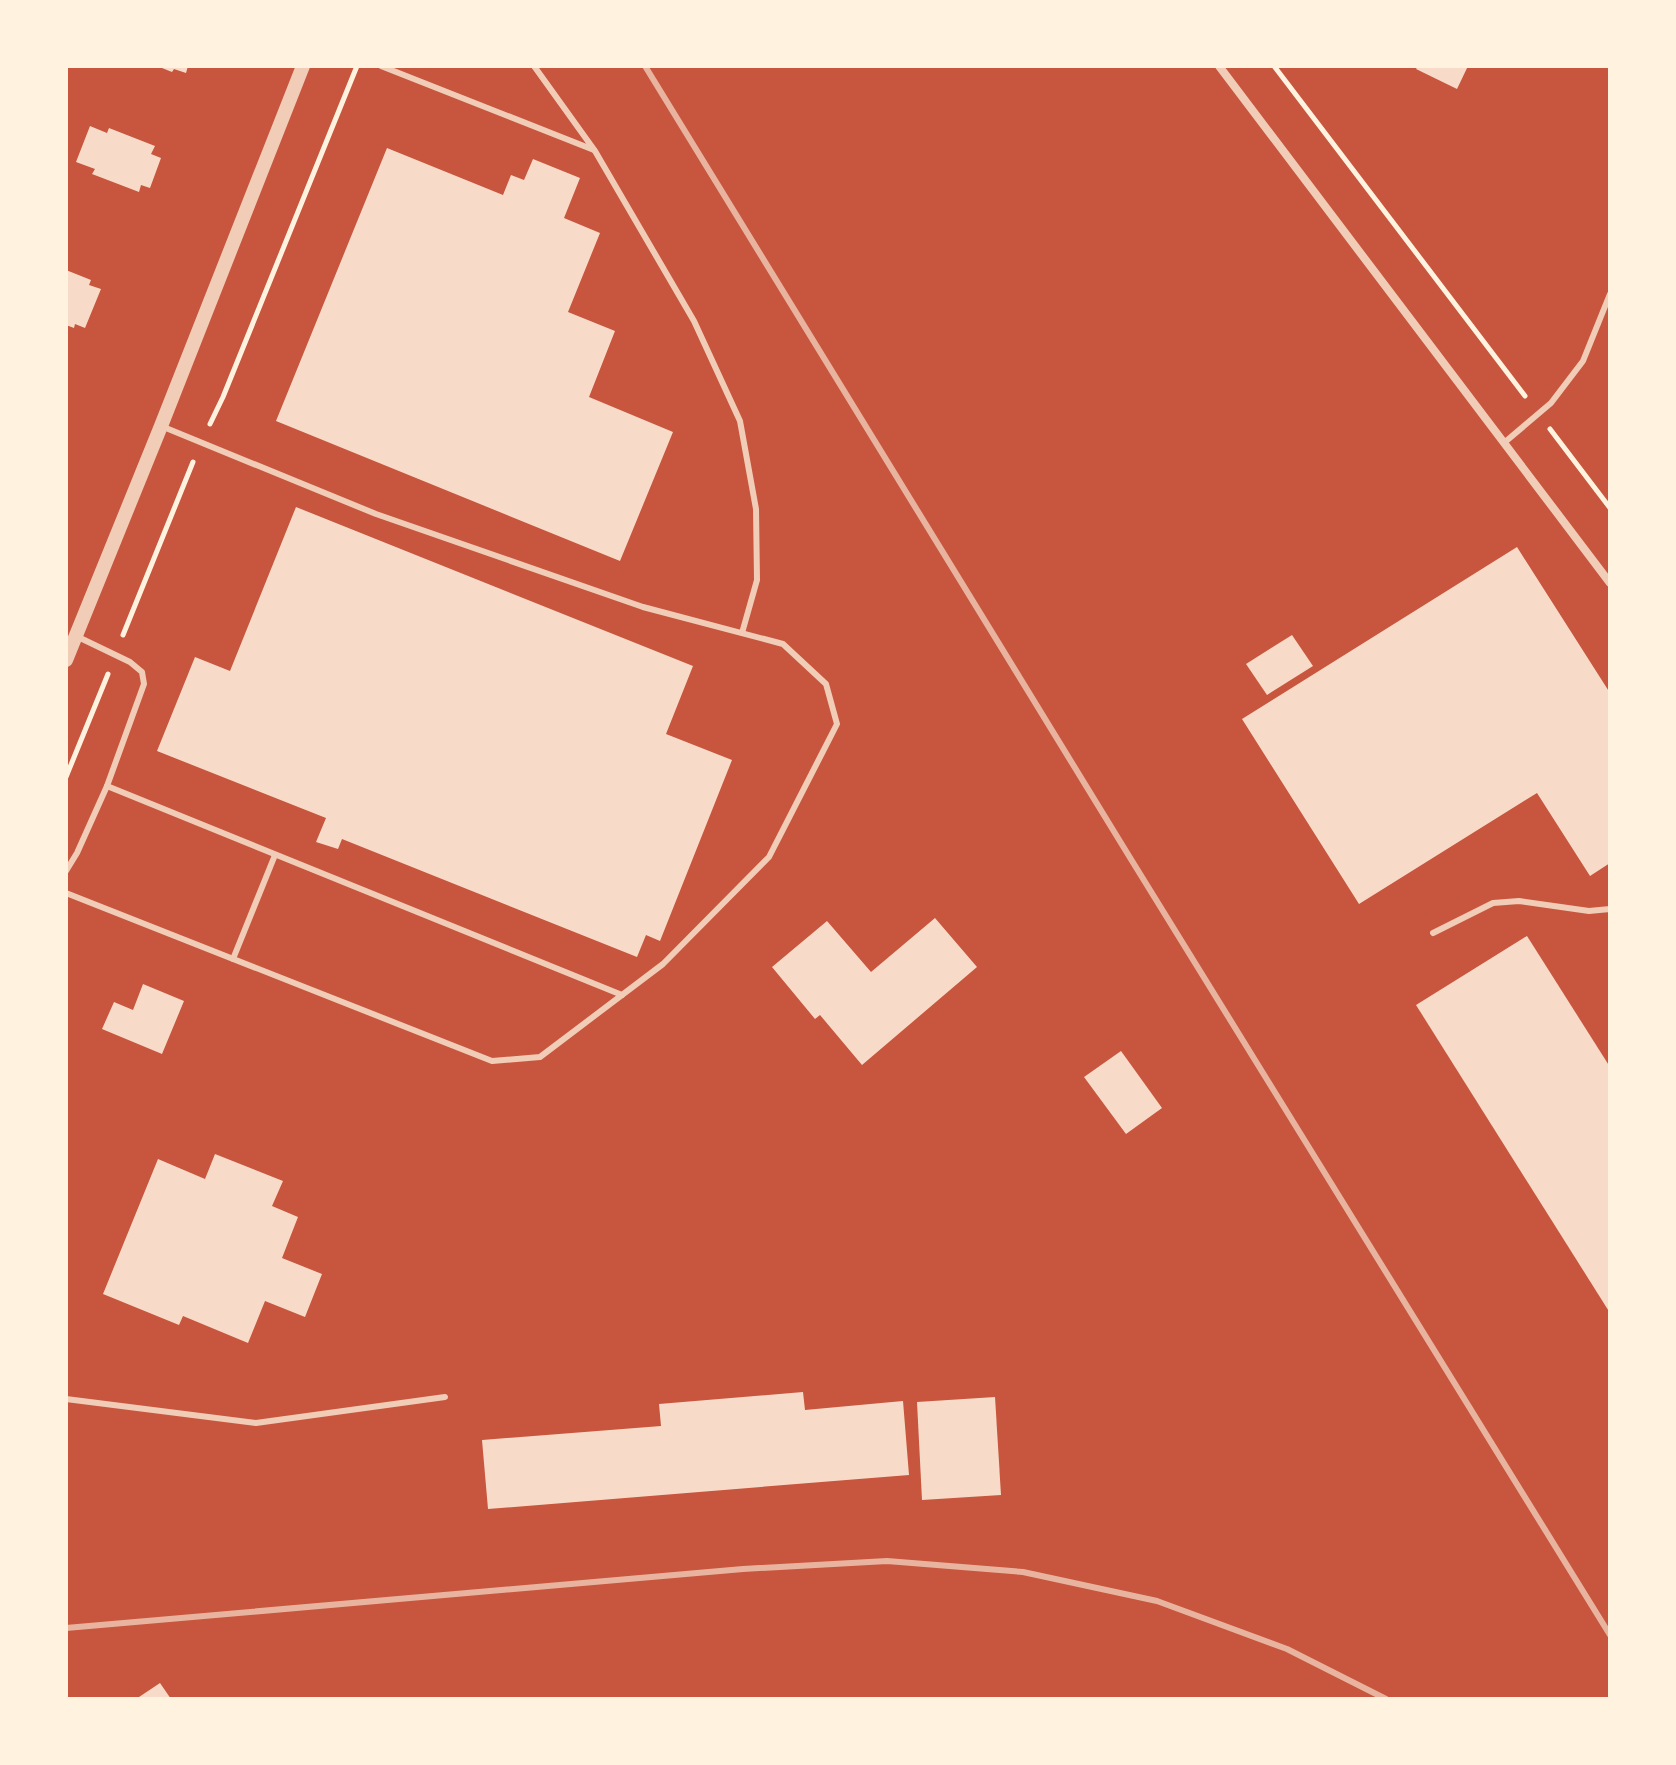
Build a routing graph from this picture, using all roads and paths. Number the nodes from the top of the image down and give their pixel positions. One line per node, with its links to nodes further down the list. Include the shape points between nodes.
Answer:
1 (303, 66): 9 (street)
2 (381, 66): 6 (lane)
3 (534, 66): 6 (lane)
4 (1219, 66): 10 (street)
5 (1274, 66): 8 (path)
6 (595, 151): 13 (lane, via 694,321 740,421 756,509 757,580)
7 (1610, 294): 8 (lane, via 1583,361)
8 (1538, 414): 10 (lane); 11 (path)
9 (161, 426): 13 (lane, via 376,514 643,607); 14 (street)
10 (1505, 442): 12 (street)
11 (1610, 508)
12 (1610, 583)
13 (742, 633): 23 (lane, via 783,644 826,684 837,724 769,857 663,964)
14 (76, 636): 15 (street); 16 (lane, via 142,672 144,684)
15 (66, 660)
16 (107, 786): 17 (lane); 18 (lane)
17 (275, 855): 22 (lane); 23 (lane)
18 (66, 871)
19 (66, 893): 22 (lane)
20 (1610, 909): 21 (lane, via 1493,903)
21 (1433, 933)
22 (233, 959): 23 (lane, via 492,1061 540,1057)
23 (622, 995)
24 (445, 1397): 25 (lane, via 256,1423)
25 (66, 1399)

